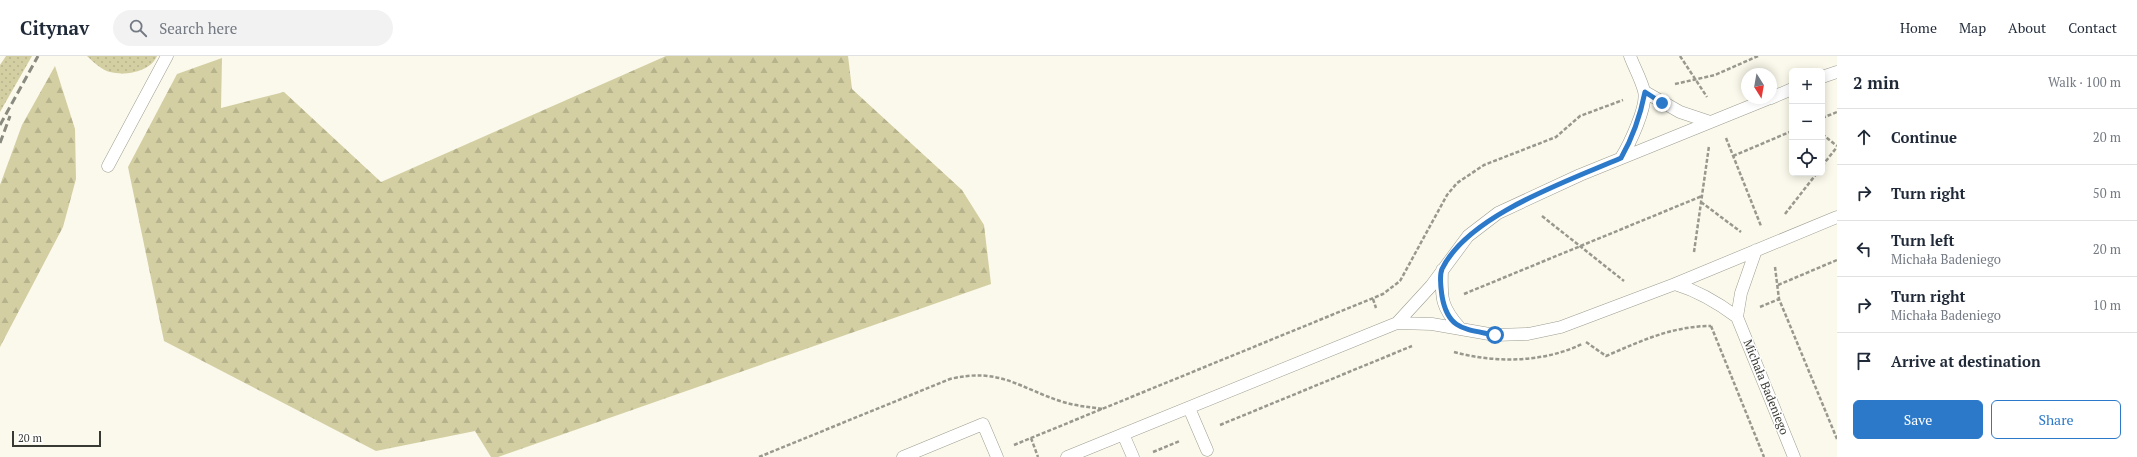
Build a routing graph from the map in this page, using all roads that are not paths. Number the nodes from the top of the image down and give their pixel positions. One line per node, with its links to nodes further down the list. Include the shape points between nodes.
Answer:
1 (166, 56): 11 (lane)
2 (1630, 56): 6 (lane)
3 (1837, 72): 4 (lane)
4 (1825, 76)
5 (1789, 90): 7 (lane)
6 (1645, 92): 9 (lane, via 1680,112); 10 (lane, via 1632,140)
7 (1777, 95)
8 (1756, 104): 9 (lane)
9 (1710, 122): 10 (lane)
10 (1621, 158): 14 (lane, via 1498,213 1468,236)
11 (108, 166)
12 (1837, 217): 13 (lane)
13 (1756, 250): 15 (lane); 16 (lane, via 1748,270)
14 (1442, 270): 17 (lane); 18 (lane, via 1441,290 1444,304 1448,314)
15 (1675, 284): 16 (lane, via 1702,294); 18 (lane, via 1561,327 1528,334 1495,335)
16 (1737, 316): 26 (lane, Michała Badeniego)
17 (1397, 323): 18 (lane); 19 (lane)
18 (1460, 328)
19 (1189, 408): 20 (lane); 21 (lane)
20 (1123, 434): 24 (lane); 25 (lane)
21 (1207, 450)
22 (996, 455): 23 (lane, via 984,424)
23 (903, 457)
24 (1067, 457)
25 (1133, 457)
26 (1794, 457)

